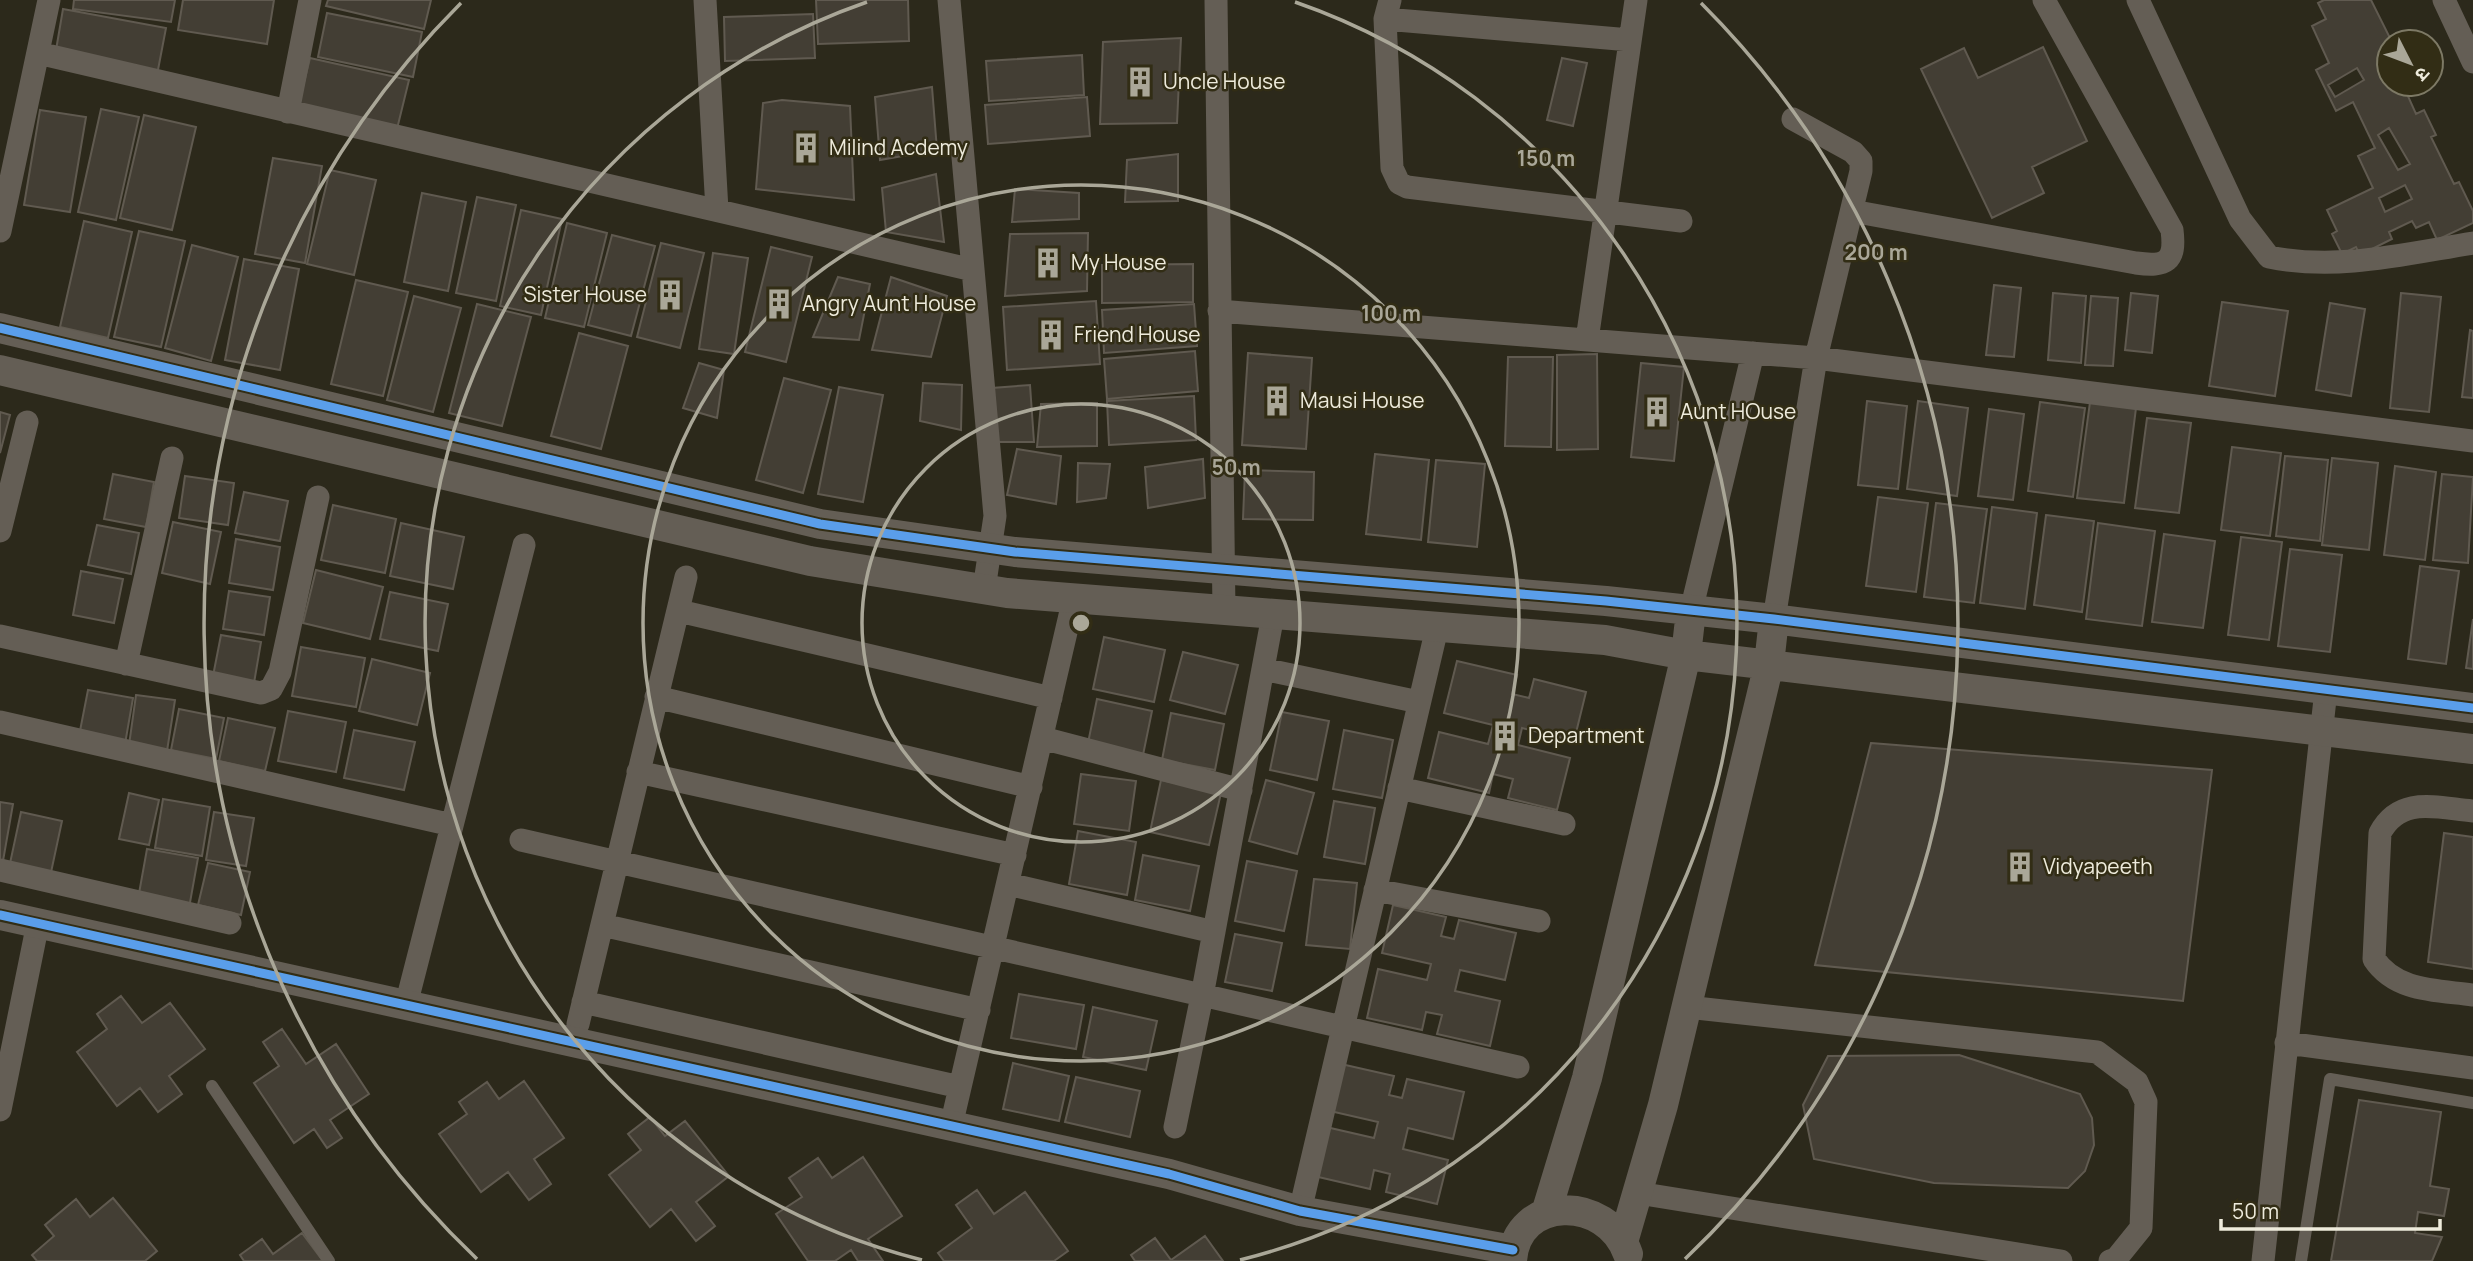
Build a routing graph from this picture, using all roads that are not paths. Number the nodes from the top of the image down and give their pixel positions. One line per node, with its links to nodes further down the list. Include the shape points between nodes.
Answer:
1 (49, 0): 12 (street)
2 (310, 0): 14 (street)
3 (705, 0): 17 (street)
4 (948, 0): 22 (street)
5 (1216, 0): 23 (street)
6 (1636, 0): 11 (street)
7 (2044, 0): 18 (street, via 2172,230 2172,254 2167,262 2136,263)
8 (2138, 0): 21 (street, via 2240,219 2269,257 2334,265)
9 (2444, 0): 13 (street)
10 (1388, 9): 11 (street); 16 (street, via 1392,168 1399,183)
11 (1630, 40): 16 (street)
12 (37, 54): 14 (street); 20 (street)
13 (2473, 62)
14 (288, 112): 17 (street)
15 (1793, 119): 18 (street, via 1861,161)
16 (1606, 210): 19 (street); 25 (street)
17 (717, 211): 22 (street)
18 (1852, 211): 27 (street)
19 (1681, 221)
20 (0, 231)
21 (2473, 243)
22 (973, 270): 35 (street, via 995,516)
23 (1219, 311): 25 (street); 36 (street)
24 (0, 328): 35 (street, via 820,524)
25 (1587, 340): 26 (street)
26 (1753, 353): 27 (street); 42 (street)
27 (1816, 358): 30 (street); 44 (street)
28 (0, 370): 38 (street, via 810,561)
29 (27, 422): 33 (street)
30 (2473, 441)
31 (172, 458): 48 (street)
32 (318, 497): 48 (street, via 280,672 271,689 261,693)
33 (0, 531)
34 (524, 545): 66 (street)
35 (990, 548): 36 (street); 38 (street)
36 (1223, 569): 41 (street); 42 (street)
37 (686, 578): 40 (street)
38 (984, 589): 39 (street)
39 (1074, 598): 41 (street); 53 (street)
40 (679, 611): 52 (street); 53 (street)
41 (1224, 611): 43 (street)
42 (1691, 611): 44 (street); 47 (street)
43 (1273, 615): 45 (street); 50 (street)
44 (1774, 619): 49 (street); 51 (street)
45 (1437, 628): 47 (street, via 1605,640); 54 (street)
46 (0, 636): 48 (street)
47 (1686, 655): 49 (street); 97 (street, via 1587,1078)
48 (126, 664)
49 (1769, 664): 57 (street); 83 (street)
50 (1263, 669): 54 (street); 63 (street)
51 (2326, 690): 55 (street); 57 (street)
52 (656, 697): 60 (street); 61 (street)
53 (1051, 698): 58 (street)
54 (1419, 702): 62 (street)
55 (2473, 708)
56 (0, 722): 66 (street)
57 (2321, 731): 59 (street); 86 (street)
58 (1042, 738): 61 (street); 63 (street)
59 (2473, 749)
60 (638, 772): 68 (street); 69 (street)
61 (1031, 787): 68 (street)
62 (1399, 788): 65 (street); 72 (street)
63 (1241, 790): 78 (street)
64 (2473, 811): 80 (street, via 2415,807 2388,818 2380,832 2374,959 2384,974 2405,985)
65 (1564, 824)
66 (452, 825): 82 (street)
67 (521, 840): 69 (street)
68 (1015, 855): 71 (street)
69 (617, 862): 77 (street); 79 (street)
70 (0, 870): 76 (street)
71 (1008, 884): 78 (street); 79 (street)
72 (1375, 890): 74 (street); 85 (street)
73 (0, 915): 75 (street)
74 (1539, 921)
75 (38, 923): 82 (street); 92 (street)
76 (230, 923)
77 (602, 925): 84 (street); 90 (street, via 581,1013)
78 (1214, 932): 81 (street)
79 (993, 949): 81 (street); 84 (street)
80 (2473, 995)
81 (1202, 996): 85 (street); 94 (street)
82 (406, 1004): 93 (street)
83 (1687, 1007): 95 (street); 102 (street, via 2097,1052 2137,1082 2146,1102 2141,1228)
84 (979, 1010): 90 (street)
85 (1343, 1028): 87 (street); 96 (street)
86 (2286, 1043): 88 (street); 103 (street)
87 (1518, 1067)
88 (2473, 1068)
89 (212, 1086): 100 (lane)
90 (960, 1087): 93 (street)
91 (2473, 1102): 104 (lane, via 2330,1079)
92 (0, 1110)
93 (951, 1126): 96 (street, via 1169,1174)
94 (1175, 1127)
95 (1637, 1193): 98 (street); 101 (street)
96 (1300, 1211): 99 (street)
97 (1546, 1213): 98 (street, via 1581,1210 1598,1216 1612,1226); 99 (street, via 1528,1226)
98 (1626, 1252)
99 (1513, 1256)
100 (329, 1261)
101 (2061, 1261)
102 (2110, 1261)
103 (2263, 1261)
104 (2301, 1261)

